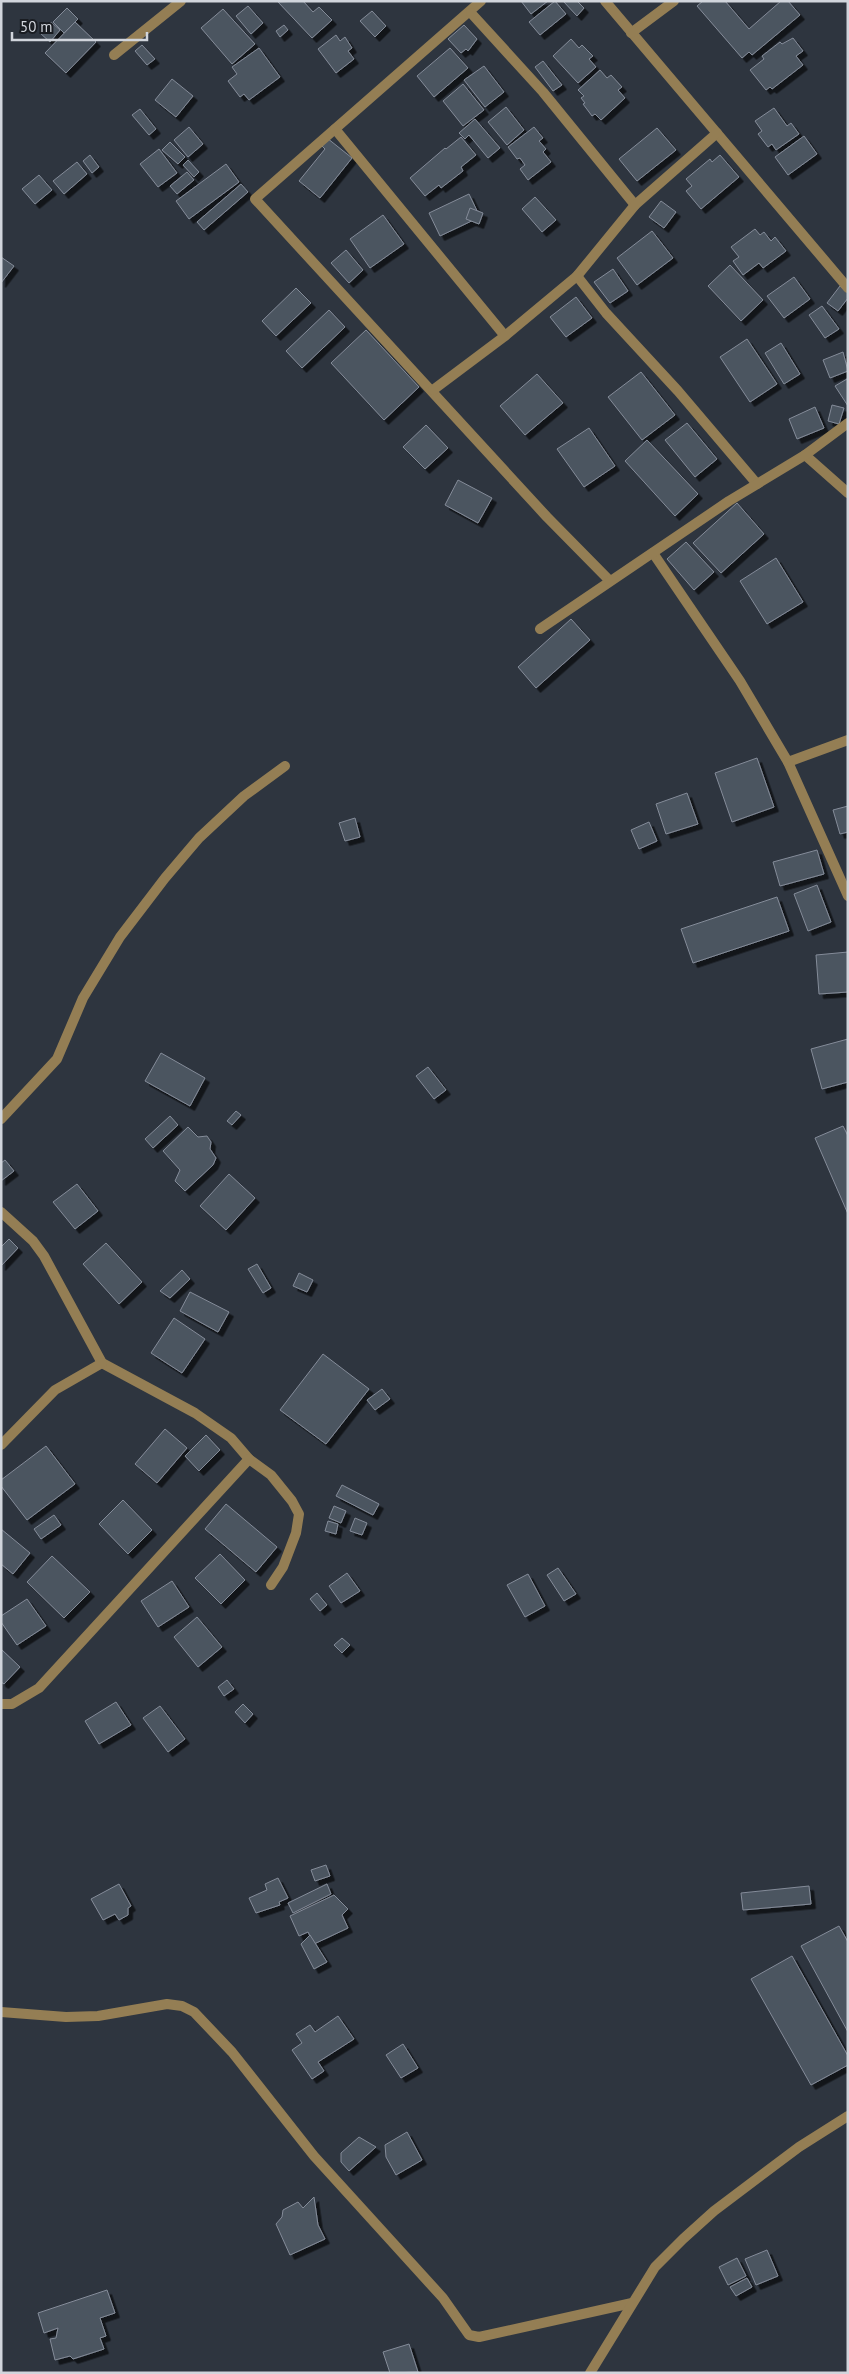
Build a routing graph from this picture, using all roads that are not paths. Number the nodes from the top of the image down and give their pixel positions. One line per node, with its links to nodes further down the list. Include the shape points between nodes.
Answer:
1 (181, 1): 7 (street)
2 (482, 1): 5 (street)
3 (605, 1): 6 (street)
4 (674, 1): 6 (street)
5 (471, 13): 8 (street); 10 (street, via 543,92)
6 (632, 33): 9 (street)
7 (114, 55)
8 (335, 129): 13 (street); 14 (street, via 256,199)
9 (717, 133): 10 (street); 12 (street)
10 (635, 205): 11 (street)
11 (577, 276): 13 (street); 17 (street)
12 (848, 288)
13 (504, 336): 14 (street)
14 (433, 390): 20 (street, via 547,517)
15 (848, 423): 16 (street)
16 (805, 455): 17 (street); 18 (street)
17 (757, 484): 19 (street)
18 (848, 493)
19 (653, 553): 20 (street); 23 (street, via 740,681)
20 (610, 581): 21 (street)
21 (540, 629)
22 (848, 740): 23 (street)
23 (788, 762): 25 (street)
24 (284, 766): 26 (street, via 244,796 199,838 165,878 120,937 83,998 57,1059)
25 (848, 896)
26 (1, 1118)
27 (1, 1212): 28 (street, via 33,1241 44,1256)
28 (102, 1363): 29 (street, via 55,1390); 30 (street, via 195,1413 231,1438)
29 (1, 1445)
30 (249, 1459): 31 (street, via 271,1475 299,1514 296,1533 283,1567); 32 (street, via 39,1688 12,1704)
31 (271, 1585)
32 (1, 1704)
33 (1, 2012): 35 (street, via 98,2016 167,2004 194,2012 232,2052 314,2156 442,2298 470,2335 479,2337)
34 (848, 2116): 35 (street, via 799,2146 702,2222 655,2267)
35 (632, 2303): 36 (street)
36 (590, 2373)

